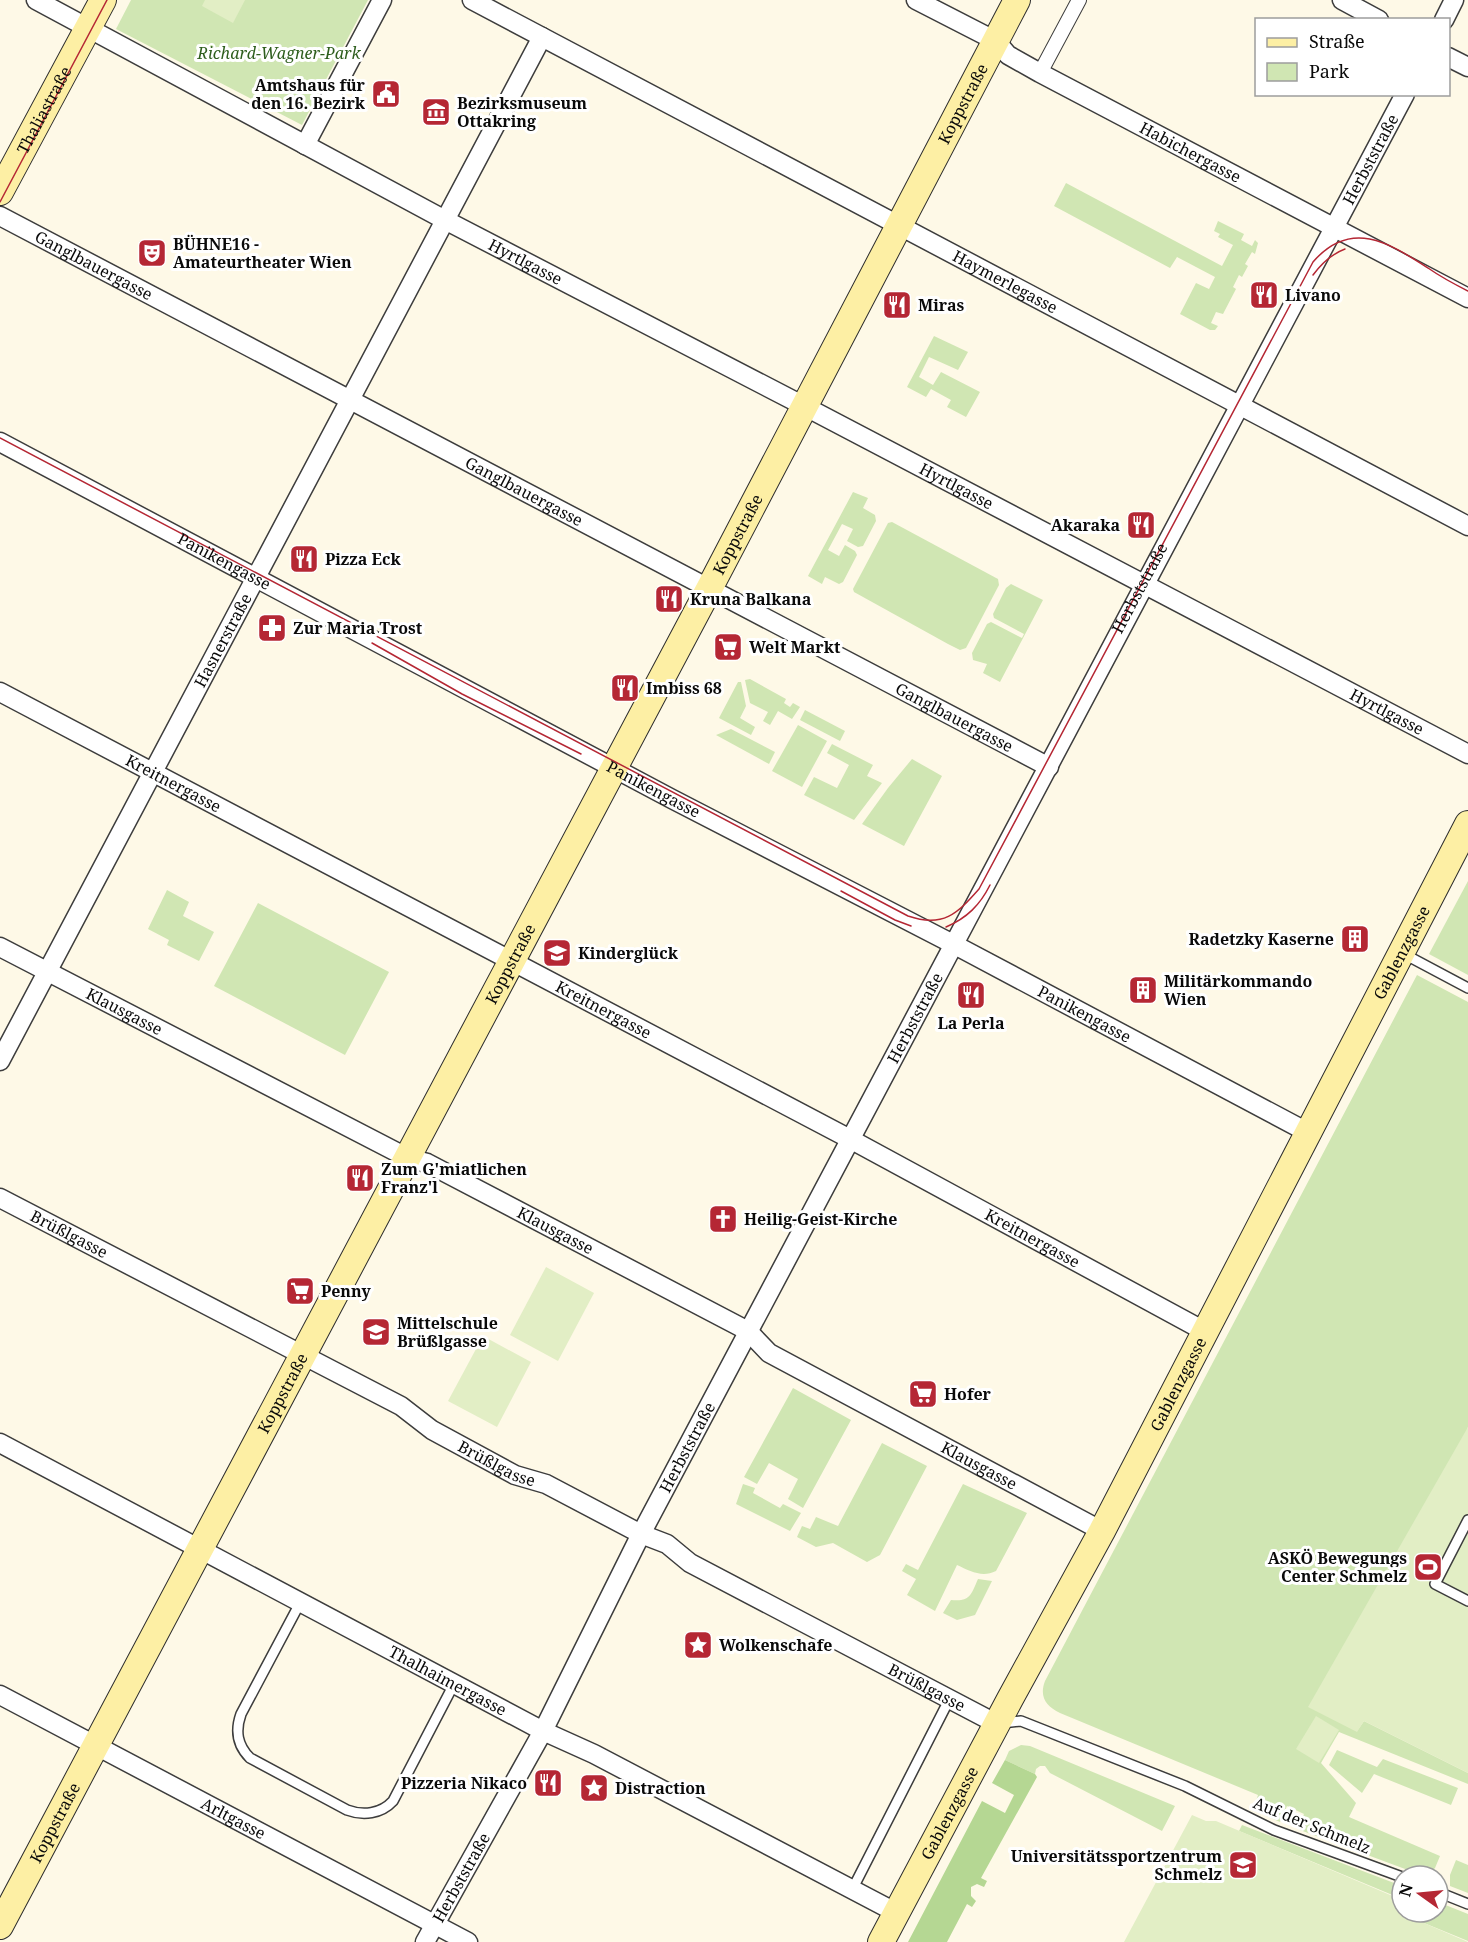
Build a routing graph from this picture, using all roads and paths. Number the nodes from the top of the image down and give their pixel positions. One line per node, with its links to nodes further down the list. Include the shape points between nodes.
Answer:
1 (36, 0): 12 (street, Hyrtlgasse)
2 (103, 0): 12 (main road, Thaliastraße)
3 (382, 0): 19 (street)
4 (472, 0): 13 (street, Haymerlegasse)
5 (916, 0): 14 (street, Habichergasse)
6 (1017, 0): 14 (main road, Koppstraße)
7 (1079, 0): 17 (street)
8 (1342, 0): 10 (street)
9 (1454, 0): 11 (street)
10 (1374, 18)
11 (1445, 18)
12 (89, 27): 19 (street, Hyrtlgasse); 20 (main road, Thaliastraße)
13 (542, 37): 22 (street, Hasnerstraße); 23 (street, Haymerlegasse)
14 (996, 41): 17 (street, Habichergasse, via 1008,55); 23 (main road, Koppstraße)
15 (1450, 58): 16 (street)
16 (1468, 67)
17 (1040, 73): 24 (street, Habichergasse)
18 (1404, 96): 24 (street, Herbststraße)
19 (305, 145): 22 (street, Hyrtlgasse)
20 (0, 192)
21 (0, 216): 26 (street, Ganglbauergasse)
22 (445, 220): 26 (street, Hasnerstraße); 28 (street, Hyrtlgasse)
23 (900, 226): 27 (street, Haymerlegasse); 28 (main road, Koppstraße)
24 (1334, 229): 25 (street, Habichergasse); 27 (street, Herbststraße)
25 (1468, 298)
26 (350, 400): 31 (street, Hasnerstraße); 33 (street, Ganglbauergasse)
27 (1240, 405): 30 (street, Haymerlegasse); 32 (street, Herbststraße)
28 (804, 406): 32 (street, Hyrtlgasse); 33 (main road, Koppstraße)
29 (0, 442): 31 (street, Panikengasse)
30 (1468, 525)
31 (256, 577): 36 (street, Panikengasse); 38 (street, Hasnerstraße)
32 (1144, 585): 35 (street, Hyrtlgasse); 37 (street, Herbststraße)
33 (710, 589): 36 (main road, Koppstraße); 37 (street, Ganglbauergasse)
34 (0, 692): 38 (street, Kreitnergasse)
35 (1468, 754)
36 (615, 767): 40 (street, Panikengasse); 43 (main road, Koppstraße)
37 (1049, 767): 40 (street, Herbststraße)
38 (153, 772): 43 (street, Kreitnergasse); 44 (street, Hasnerstraße)
39 (1468, 824): 42 (main road, Gablenzgasse)
40 (954, 944): 47 (street, Panikengasse); 48 (street, Herbststraße)
41 (0, 947): 44 (street, Klausgasse)
42 (1401, 952): 45 (lane); 47 (main road, Gablenzgasse)
43 (511, 961): 48 (street, Kreitnergasse); 49 (main road, Koppstraße)
44 (47, 972): 46 (street, Hasnerstraße); 49 (street, Klausgasse)
45 (1468, 988)
46 (0, 1061)
47 (1309, 1133): 52 (main road, Gablenzgasse)
48 (850, 1139): 51 (street, Herbststraße); 52 (street, Kreitnergasse)
49 (408, 1158): 51 (street, Klausgasse, via 427,1163); 53 (main road, Koppstraße)
50 (0, 1198): 53 (street, Brüßlgasse)
51 (748, 1331): 56 (street, Klausgasse, via 769,1353); 57 (street, Herbststraße)
52 (1206, 1332): 56 (main road, Gablenzgasse)
53 (304, 1354): 57 (street, Brüßlgasse, via 401,1406 432,1430 515,1475 546,1484); 58 (main road, Koppstraße)
54 (0, 1443): 58 (street, Thalhaimergasse)
55 (1468, 1520): 59 (lane, via 1436,1584)
56 (1102, 1531): 64 (main road, Gablenzgasse)
57 (641, 1534): 63 (street, Brüßlgasse, via 667,1544 690,1563); 65 (street, Herbststraße)
58 (200, 1550): 60 (street, Thalhaimergasse); 66 (main road, Koppstraße)
59 (1468, 1601)
60 (300, 1602): 61 (street, Thalhaimergasse); 61 (lane, via 242,1714 238,1738 250,1758 347,1810 379,1811 393,1801)
61 (454, 1684): 65 (street, Thalhaimergasse)
62 (0, 1695): 66 (street, Arltgasse)
63 (950, 1700): 64 (street, Brüßlgasse); 68 (lane)
64 (997, 1724): 67 (lane, Auf der Schmelz, via 1021,1720 1179,1783 1274,1830); 71 (main road, Gablenzgasse)
65 (543, 1731): 68 (street, Thalhaimergasse); 72 (street, Herbststraße)
66 (97, 1746): 72 (street, Arltgasse); 73 (main road, Koppstraße)
67 (1390, 1873)
68 (852, 1890): 71 (street, Thalhaimergasse)
69 (1450, 1897): 70 (lane)
70 (1468, 1904)
71 (897, 1913): 76 (main road, Gablenzgasse)
72 (435, 1925): 74 (street, Herbststraße); 75 (street, Arltgasse)
73 (0, 1926)
74 (425, 1942)
75 (468, 1942)
76 (881, 1942)

